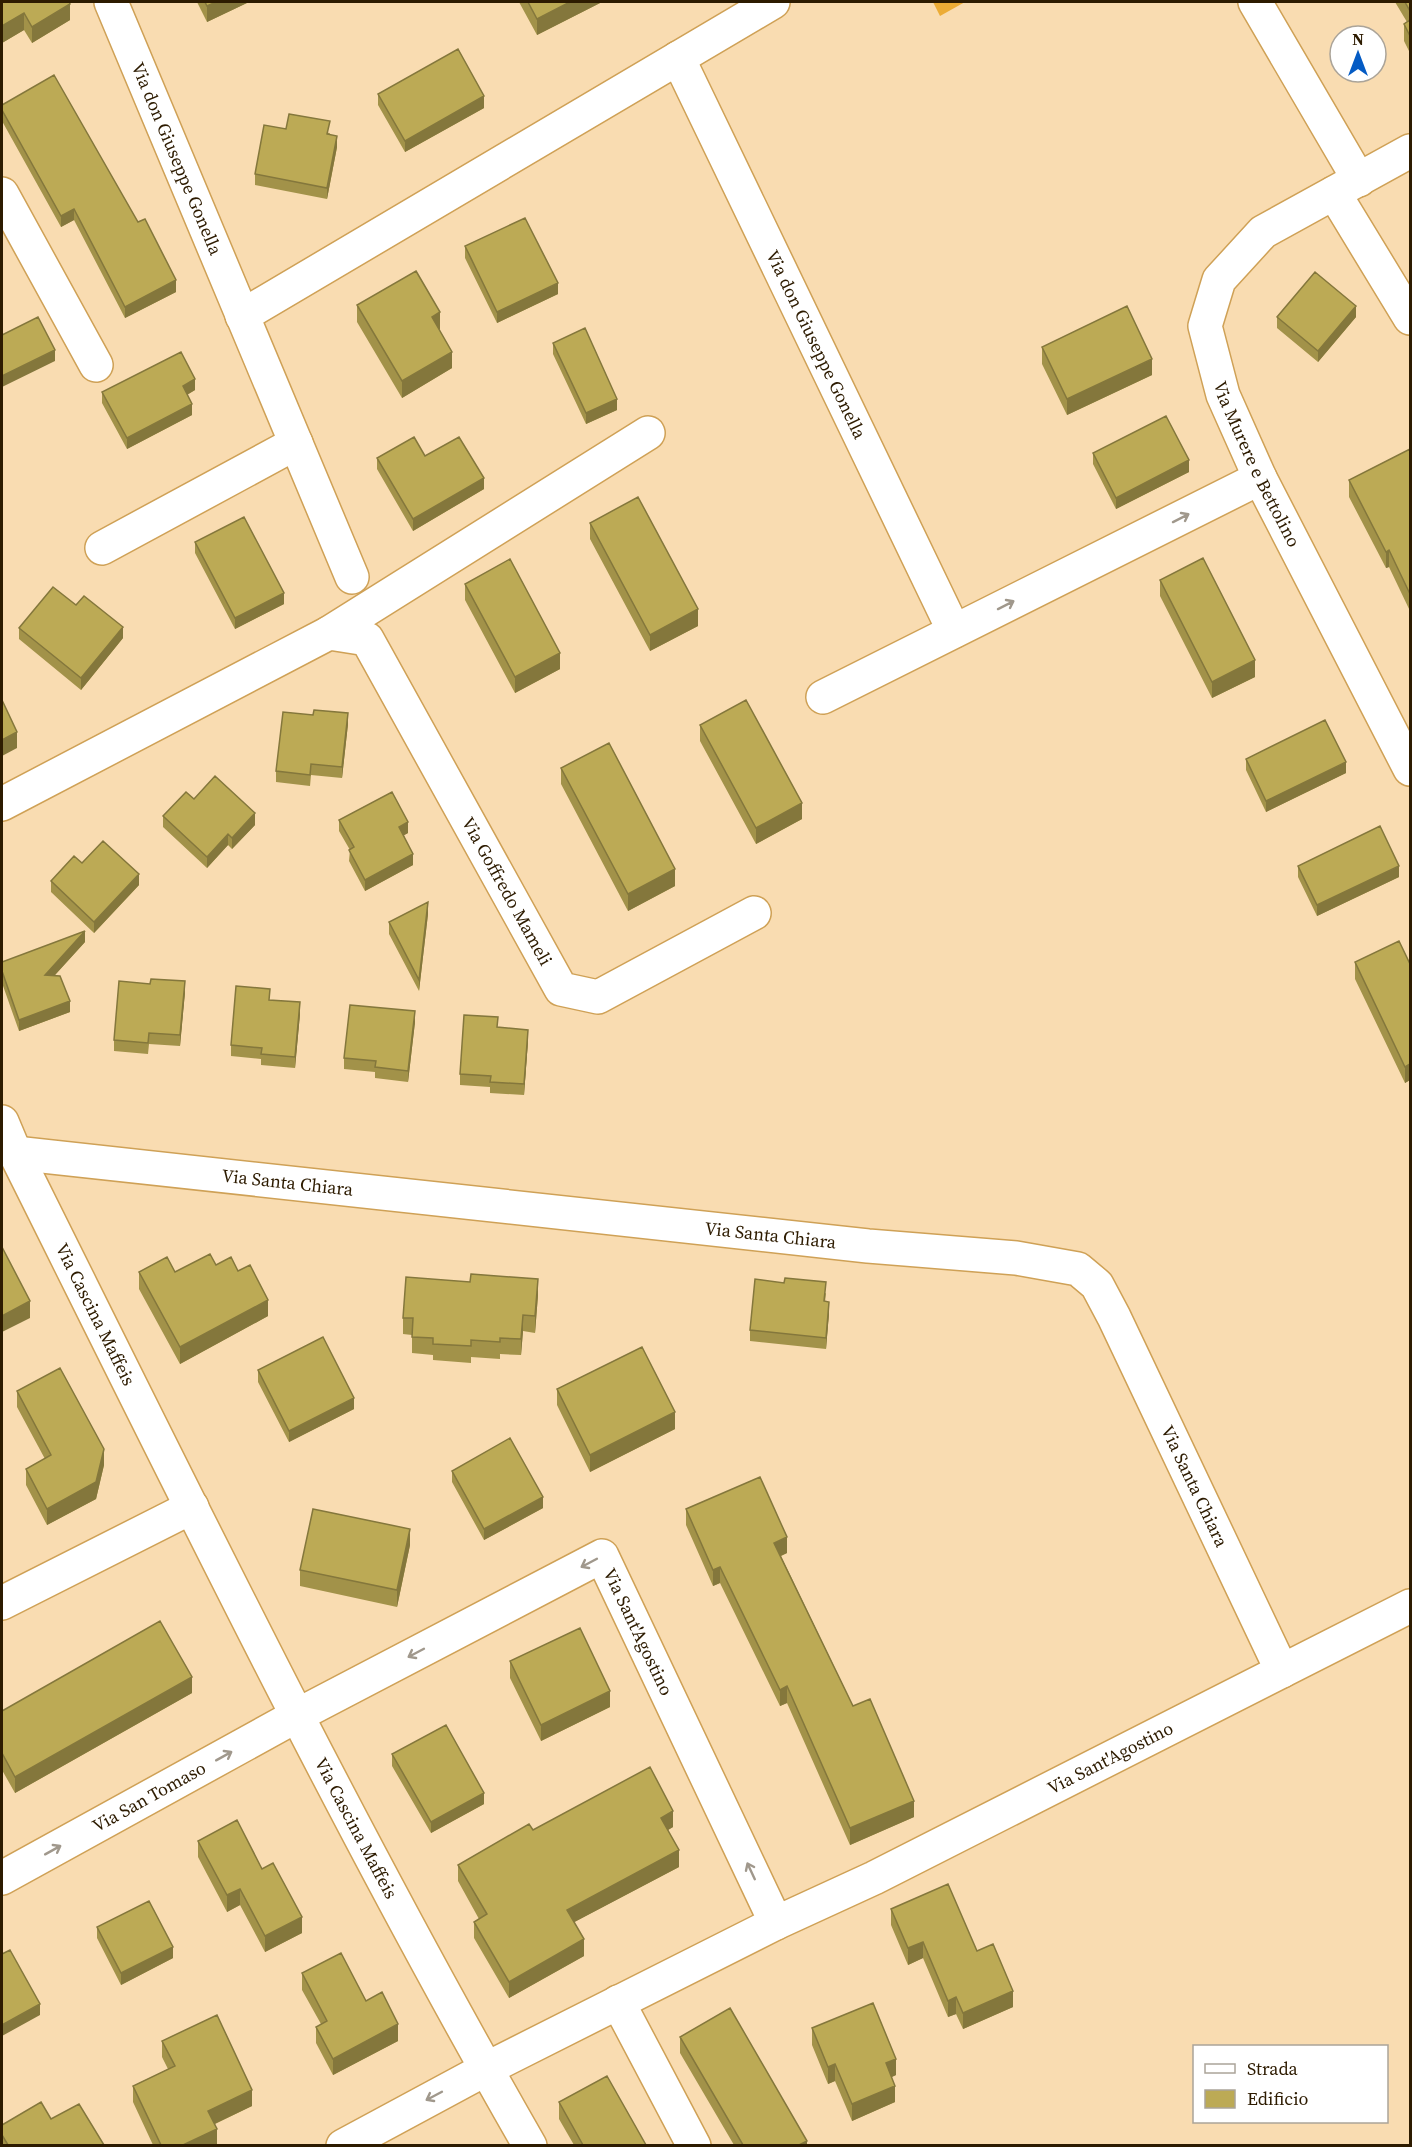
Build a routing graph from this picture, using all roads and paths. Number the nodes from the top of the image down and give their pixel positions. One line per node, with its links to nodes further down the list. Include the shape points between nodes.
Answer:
1 (111, 2): 8 (street, Via don Giuseppe Gonella)
2 (773, 2): 4 (street)
3 (1255, 2): 6 (street)
4 (678, 57): 8 (street); 16 (street, Via don Giuseppe Gonella)
5 (1410, 151): 6 (street, Via Murere e Bettolino)
6 (1346, 187): 9 (street); 13 (street, Via Murere e Bettolino, via 1263,232 1219,280 1205,326 1223,395)
7 (2, 194): 10 (street)
8 (242, 316): 12 (street, Via don Giuseppe Gonella)
9 (1410, 318)
10 (96, 365)
11 (648, 433): 17 (street)
12 (296, 443): 14 (street); 15 (street, Via don Giuseppe Gonella)
13 (1260, 478): 16 (street, one-way to 13); 19 (street, Via Murere e Bettolino)
14 (102, 548)
15 (351, 577)
16 (954, 631): 18 (street)
17 (329, 633): 20 (street); 21 (street, Via Goffredo Mameli, via 367,639 561,988 598,998)
18 (823, 697)
19 (1410, 769)
20 (2, 804)
21 (754, 913)
22 (2, 1122): 23 (street, Via Cascina Maffeis)
23 (15, 1152): 24 (street, Via Cascina Maffeis); 27 (street, Via Santa Chiara, via 856,1245 1016,1258 1078,1269 1097,1285 1114,1317)
24 (192, 1507): 25 (street); 28 (street, Via Cascina Maffeis)
25 (2, 1603)
26 (1410, 1606): 27 (street, Via Sant'Agostino)
27 (1282, 1671): 30 (street, Via Sant'Agostino, via 874,1878)
28 (296, 1716): 29 (street, Via San Tomaso, one-way to 28); 30 (street, Via Sant'Agostino, one-way to 28, via 602,1556); 32 (street, Via Cascina Maffeis)
29 (2, 1878)
30 (776, 1923): 31 (street, Via Sant'Agostino)
31 (618, 2002): 32 (street, Via Sant'Agostino); 35 (street)
32 (486, 2068): 33 (street, one-way to 33); 34 (street, Via Cascina Maffeis)
33 (343, 2145)
34 (530, 2145)
35 (694, 2145)

